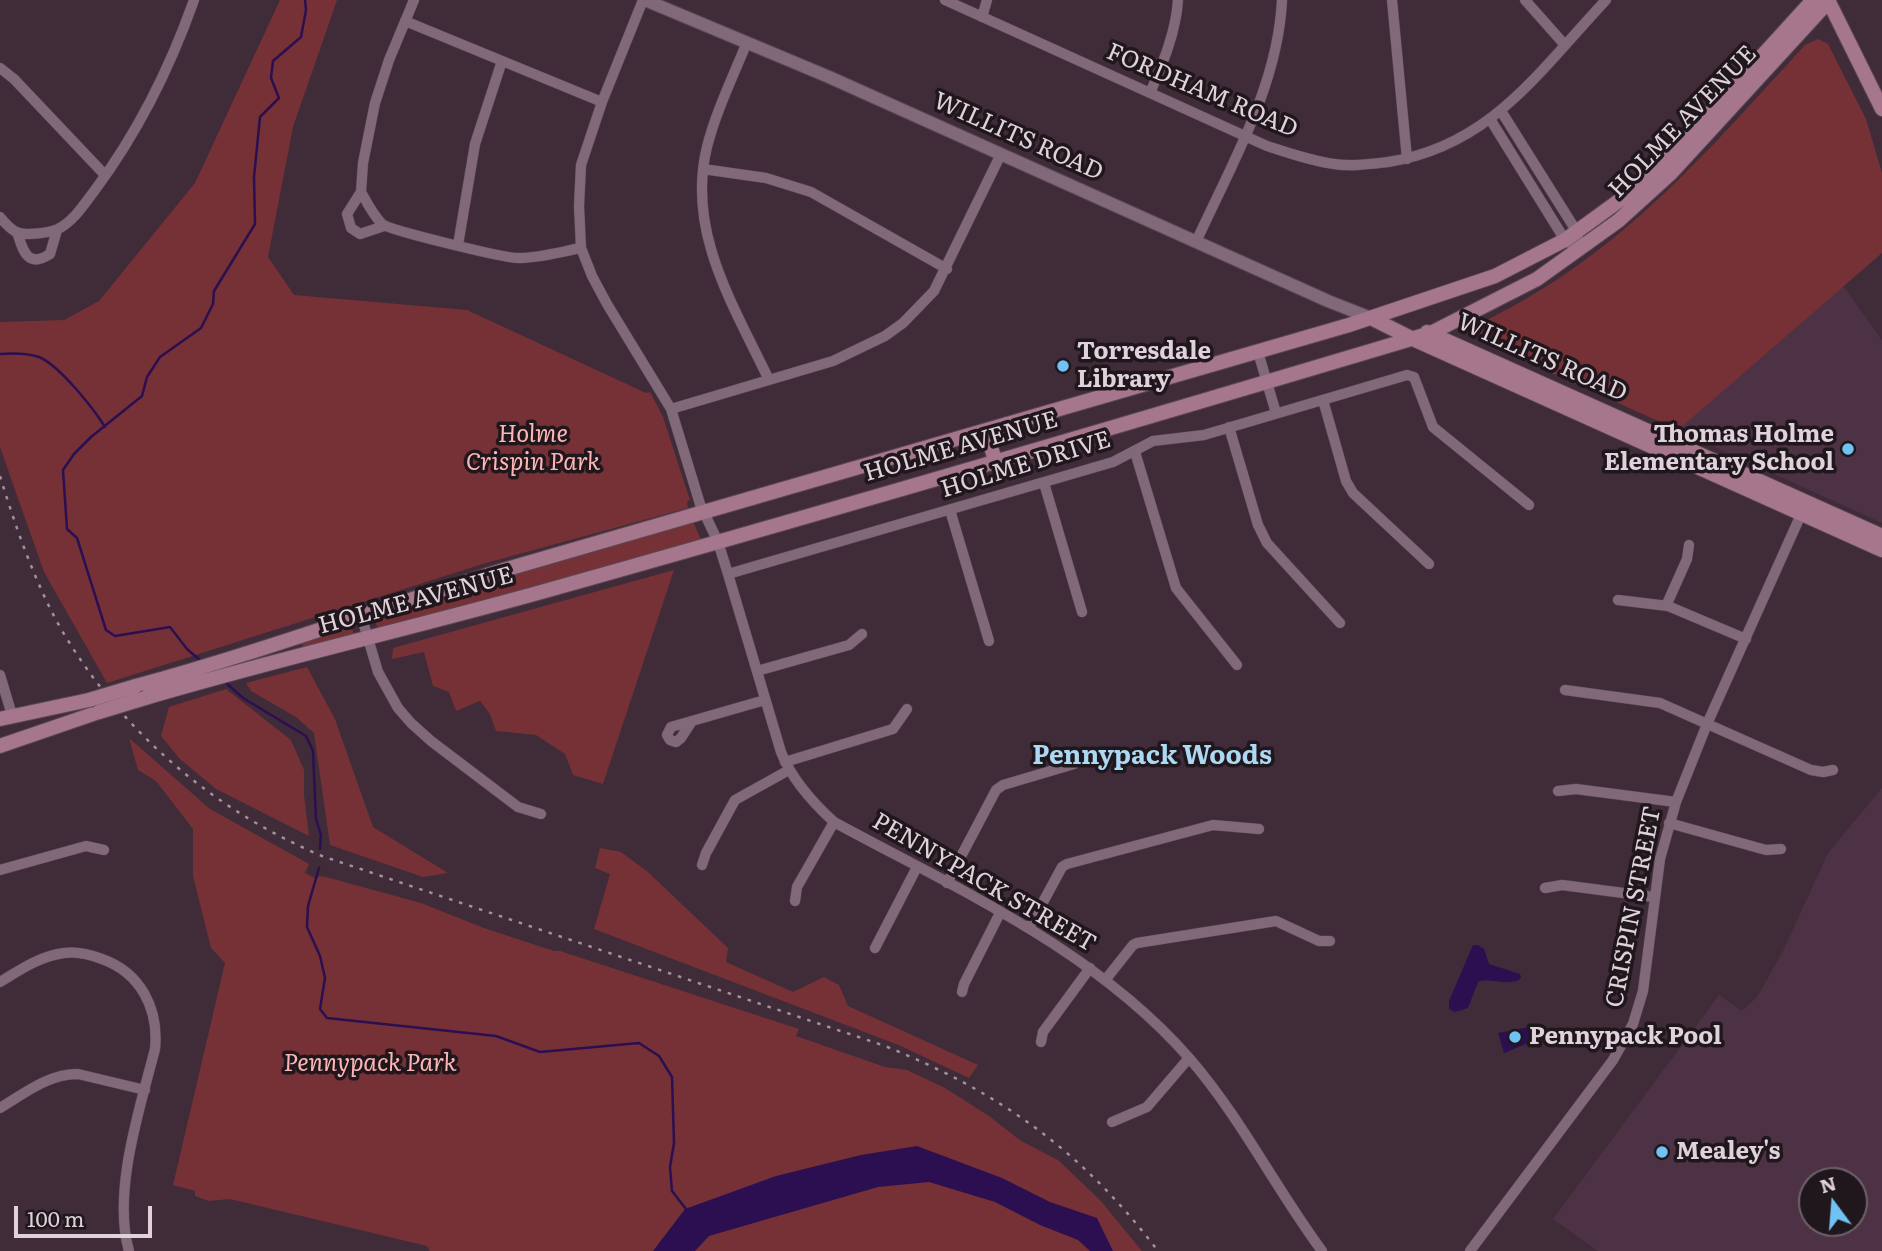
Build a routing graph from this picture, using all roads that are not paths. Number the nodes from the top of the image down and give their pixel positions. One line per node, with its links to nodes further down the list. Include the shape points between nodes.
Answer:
1 (194, 0): 27 (street, via 160,84)
2 (414, 0): 13 (street)
3 (644, 0): 14 (street, WILLITS ROAD); 19 (street, PENNYPACK STREET)
4 (945, 0): 12 (street, FORDHAM ROAD)
5 (987, 0): 12 (street)
6 (1178, 0): 18 (street, via 1172,33)
7 (1282, 0): 23 (street, via 1270,70)
8 (1392, 0): 25 (street)
9 (1525, 0): 15 (street)
10 (1605, 0): 15 (street, FORDHAM ROAD)
11 (1825, 0): 20 (main road); 33 (main road, HOLME AVENUE, via 1662,165); 37 (main road, HOLME AVENUE, via 1671,173)
12 (982, 17): 18 (street, FORDHAM ROAD)
13 (405, 21): 16 (street); 28 (street, via 375,103)
14 (747, 42): 24 (street, WILLITS ROAD); 26 (street, via 712,131)
15 (1564, 44): 21 (street, FORDHAM ROAD)
16 (502, 61): 19 (street); 35 (street, via 475,144)
17 (0, 68): 27 (street)
18 (1150, 93): 23 (street, FORDHAM ROAD)
19 (602, 102): 36 (street, PENNYPACK STREET, via 582,165)
20 (1882, 109)
21 (1501, 111): 22 (street, FORDHAM ROAD); 33 (street)
22 (1490, 119): 25 (street, FORDHAM ROAD, via 1464,137); 33 (street)
23 (1245, 135): 25 (street, FORDHAM ROAD, via 1337,165); 34 (street)
24 (1002, 154): 34 (street, WILLITS ROAD); 38 (street)
25 (1407, 159)
26 (703, 169): 38 (street, via 766,178 811,192); 43 (street, via 702,214 713,262)
27 (105, 175): 31 (street, via 83,206)
28 (361, 192): 30 (street); 30 (street, via 346,214 351,228 360,234)
29 (0, 218): 32 (street)
30 (384, 226): 35 (street)
31 (57, 230): 32 (street); 32 (street, via 50,254 38,259 24,254)
32 (17, 232)
33 (1571, 236): 37 (street); 39 (main road, HOLME AVENUE, via 1480,282)
34 (1196, 242): 39 (street, WILLITS ROAD)
35 (458, 245): 36 (street, via 517,258)
36 (582, 248): 46 (street, PENNYPACK STREET, via 607,304)
37 (1580, 250): 40 (main road, HOLME AVENUE, via 1516,291)
38 (947, 269): 43 (street, via 919,308 885,337 833,361)
39 (1371, 318): 40 (main road, WILLITS ROAD); 41 (main road, WILLITS ROAD); 42 (main road, HOLME AVENUE)
40 (1431, 333): 41 (main road, HOLME AVENUE); 54 (main road, WILLITS ROAD)
41 (1413, 339): 44 (main road, HOLME AVENUE); 54 (main road, WILLITS ROAD)
42 (1258, 352): 44 (street); 49 (main road, HOLME AVENUE)
43 (769, 380): 46 (street)
44 (1266, 382): 47 (street); 51 (main road, HOLME AVENUE)
45 (1323, 401): 47 (street, HOLME DRIVE); 53 (street, HOLME DRIVE, via 1414,377 1433,427); 61 (street, via 1353,493)
46 (671, 409): 56 (street, PENNYPACK STREET)
47 (1276, 414): 48 (street, HOLME DRIVE)
48 (1229, 427): 50 (street, HOLME DRIVE, via 1153,441); 67 (street, via 1267,543)
49 (986, 431): 51 (main road); 56 (main road, HOLME AVENUE)
50 (1135, 452): 52 (street, HOLME DRIVE); 73 (street, via 1175,588)
51 (995, 460): 58 (main road, HOLME AVENUE)
52 (1044, 482): 55 (street, HOLME DRIVE); 65 (street)
53 (1529, 505)
54 (1804, 508): 57 (main road, WILLITS ROAD); 60 (main road, WILLITS ROAD); 70 (street, CRISPIN STREET)
55 (950, 510): 62 (street, HOLME DRIVE); 71 (street)
56 (704, 511): 58 (street, PENNYPACK STREET); 66 (main road, HOLME AVENUE)
57 (1882, 536)
58 (718, 542): 62 (street, PENNYPACK STREET); 69 (main road, HOLME AVENUE)
59 (1689, 545): 64 (street, via 1688,559)
60 (1882, 550)
61 (1429, 564)
62 (729, 574): 74 (street, PENNYPACK STREET)
63 (1618, 600): 64 (street)
64 (1666, 606): 70 (street)
65 (1082, 612)
66 (361, 615): 69 (street); 72 (main road, HOLME AVENUE)
67 (1340, 623)
68 (862, 634): 74 (street, via 849,645)
69 (369, 639): 72 (main road, HOLME AVENUE); 90 (street, via 387,691 411,723 518,807)
70 (1745, 639): 83 (street, CRISPIN STREET)
71 (989, 641)
72 (247, 661): 77 (main road, HOLME AVENUE, via 189,672); 77 (main road, HOLME AVENUE, via 202,681)
73 (1237, 665)
74 (757, 671): 78 (street, PENNYPACK STREET)
75 (0, 675): 81 (street)
76 (1565, 690): 83 (street, via 1651,701)
77 (140, 692): 79 (main road, HOLME AVENUE, bridge)
78 (765, 700): 82 (street); 86 (street, PENNYPACK STREET)
79 (94, 706): 81 (main road, HOLME AVENUE); 84 (main road, HOLME AVENUE)
80 (906, 709): 86 (street, via 893,729)
81 (6, 717)
82 (692, 721)
83 (1707, 724): 87 (street, via 1811,770); 89 (street, CRISPIN STREET)
84 (0, 746)
85 (1074, 764): 99 (street, via 999,788)
86 (787, 766): 91 (street, PENNYPACK STREET); 96 (street, via 734,800)
87 (1833, 770)
88 (1558, 791): 89 (street, via 1576,789)
89 (1676, 802): 92 (street, CRISPIN STREET)
90 (541, 814)
91 (834, 822): 97 (street, PENNYPACK STREET); 102 (street, via 797,887)
92 (1669, 823): 94 (street, via 1766,850); 101 (street, CRISPIN STREET)
93 (1259, 829): 104 (street, via 1213,825 1067,864)
94 (1781, 849)
95 (104, 850): 98 (street, via 86,846)
96 (702, 865)
97 (917, 867): 99 (street, PENNYPACK STREET); 106 (street)
98 (0, 870)
99 (947, 883): 103 (street, PENNYPACK STREET)
100 (1545, 888): 101 (street)
101 (1654, 897): 118 (street, CRISPIN STREET, via 1643,991 1625,1041)
102 (795, 901)
103 (1000, 913): 104 (street, PENNYPACK STREET); 110 (street)
104 (1029, 928): 107 (street, PENNYPACK STREET)
105 (1330, 941): 108 (street, via 1319,941 1276,922 1137,943)
106 (875, 948)
107 (1090, 968): 108 (street, PENNYPACK STREET); 111 (street, via 1043,1031)
108 (1106, 979): 112 (street, PENNYPACK STREET)
109 (0, 982): 113 (street, via 48,956 67,952 86,953 120,967 150,1003 157,1033)
110 (962, 992)
111 (1041, 1042)
112 (1189, 1058): 115 (street, via 1147,1107); 117 (street, PENNYPACK STREET, via 1236,1119)
113 (145, 1090): 114 (street, via 67,1074); 116 (street, via 123,1191)
114 (0, 1108)
115 (1112, 1122)
116 (129, 1251)
117 (1322, 1251)
118 (1470, 1251)

